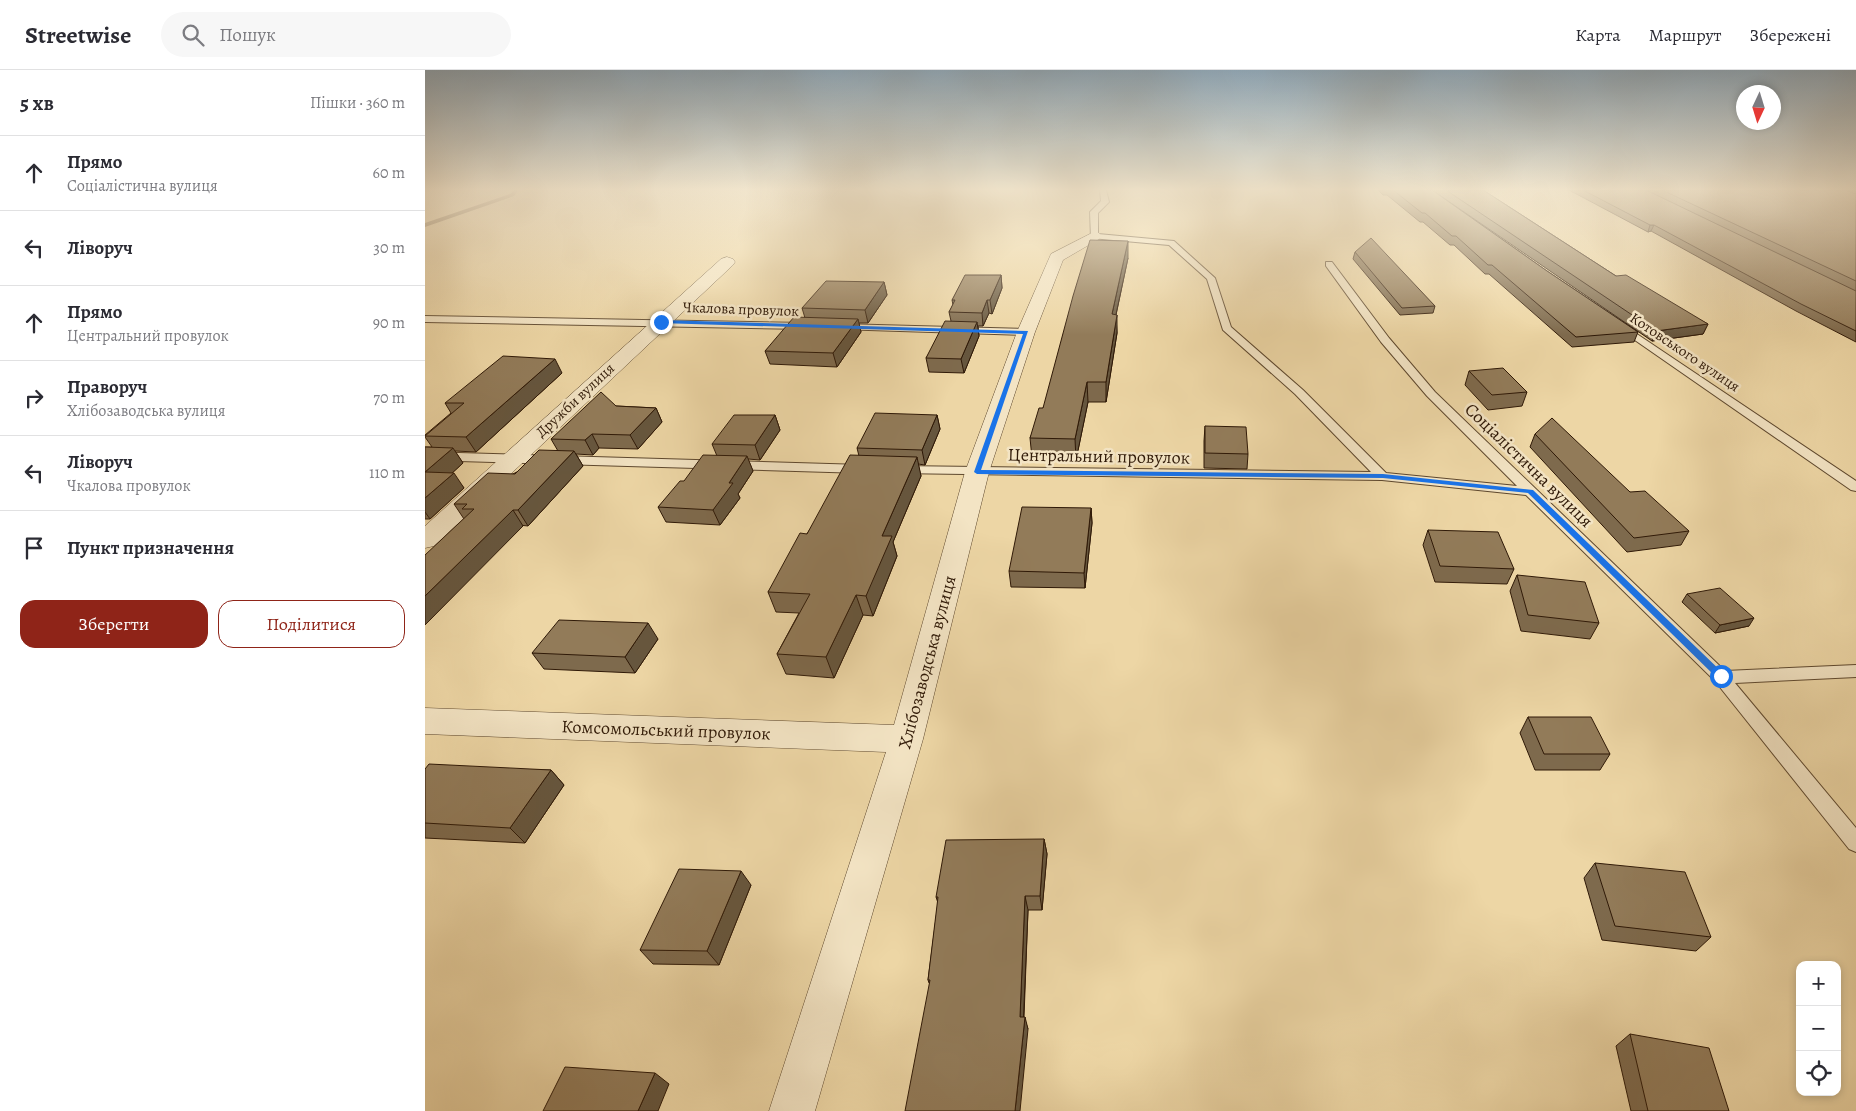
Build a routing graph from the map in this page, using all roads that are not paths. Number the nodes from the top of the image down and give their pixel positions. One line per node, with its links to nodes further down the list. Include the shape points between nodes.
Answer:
1 (1090, 239): 8 (street, Хлібозаводська вулиця, via 1056,257)
2 (1123, 239): 12 (lane, via 1171,243 1211,278 1226,328 1299,392)
3 (727, 262): 7 (street, Дружби вулиця)
4 (1329, 264): 14 (lane, Соціалістична вулиця, via 1385,340 1431,394)
5 (425, 319): 7 (lane, Чкалова провулок)
6 (1613, 321): 13 (lane, Котовського вулиця)
7 (661, 322): 8 (lane, Чкалова провулок); 10 (street, Дружби вулиця)
8 (1026, 332): 11 (street, Хлібозаводська вулиця)
9 (425, 456): 10 (lane, Центральний провулок)
10 (512, 458): 11 (lane, Центральний провулок); 15 (street, Дружби вулиця)
11 (977, 472): 12 (lane, Центральний провулок); 19 (street, Хлібозаводська вулиця)
12 (1383, 476): 14 (lane, Центральний провулок)
13 (1856, 487)
14 (1530, 491): 17 (lane, Соціалістична вулиця)
15 (425, 540)
16 (1856, 671): 17 (lane)
17 (1721, 676): 20 (lane, Соціалістична вулиця)
18 (425, 721): 19 (street, Комсомольський провулок)
19 (907, 739): 21 (street, Хлібозаводська вулиця)
20 (1856, 843)
21 (792, 1111)

